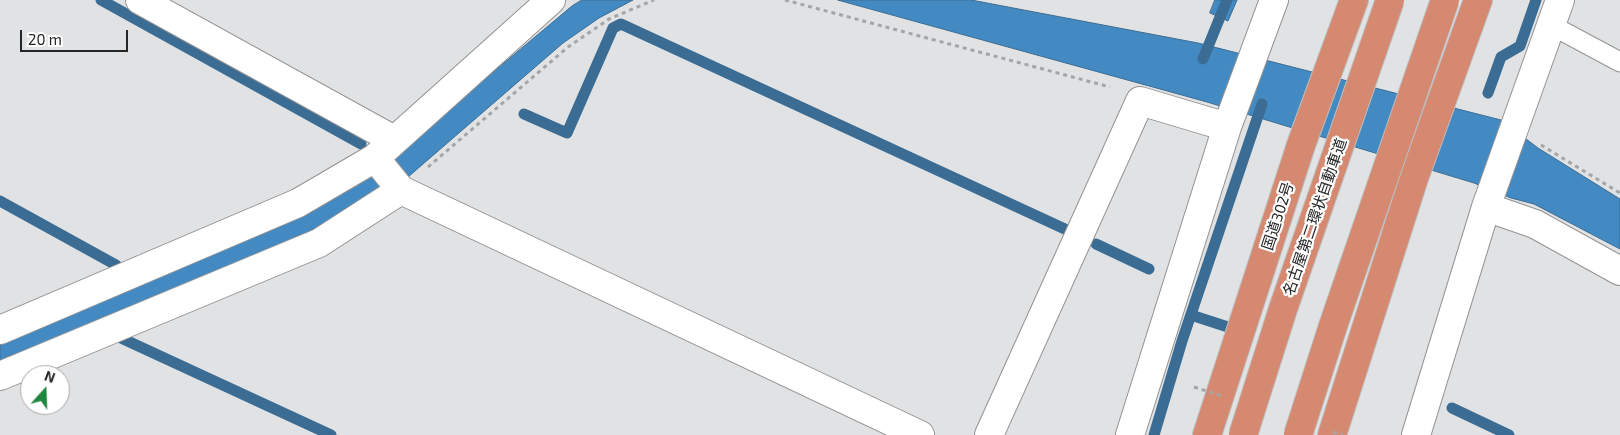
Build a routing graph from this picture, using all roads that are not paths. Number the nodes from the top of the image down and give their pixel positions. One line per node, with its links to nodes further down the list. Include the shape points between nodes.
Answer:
1 (140, 0): 12 (street)
2 (551, 0): 12 (street)
3 (1274, 0): 11 (street)
4 (1354, 0): 21 (highway, 国道302号, via 1301,145)
5 (1390, 0): 22 (highway, 名古屋第二環状自動車道, bridge, via 1286,299)
6 (1444, 0): 23 (highway, bridge)
7 (1478, 0): 24 (highway, via 1414,178)
8 (1560, 0): 9 (street)
9 (1551, 25): 10 (lane); 14 (street)
10 (1620, 62)
11 (1227, 127): 19 (street, via 1140,101); 20 (street)
12 (383, 154): 13 (street); 16 (street, via 298,203)
13 (401, 189): 17 (street, via 318,243); 18 (street)
14 (1489, 201): 15 (street); 25 (street)
15 (1620, 272)
16 (0, 330)
17 (0, 376)
18 (920, 435)
19 (989, 435)
20 (1130, 435)
21 (1207, 435)
22 (1243, 435)
23 (1298, 435)
24 (1332, 435)
25 (1416, 435)

